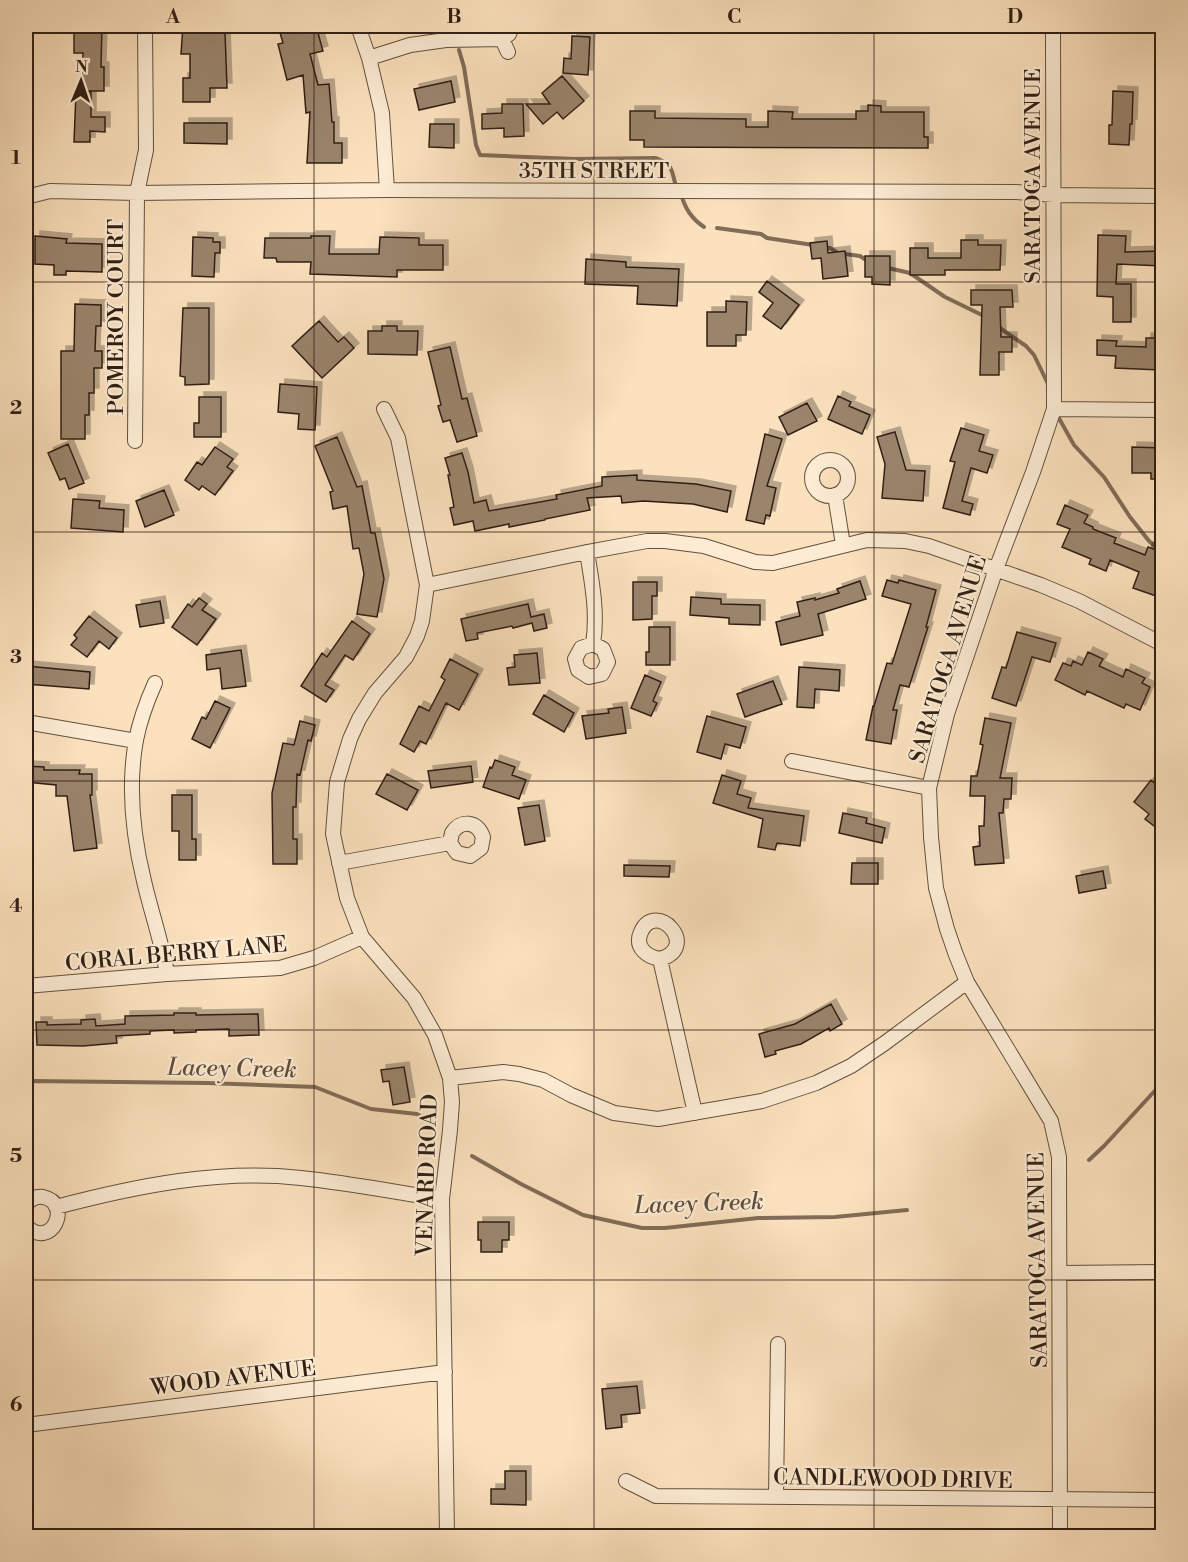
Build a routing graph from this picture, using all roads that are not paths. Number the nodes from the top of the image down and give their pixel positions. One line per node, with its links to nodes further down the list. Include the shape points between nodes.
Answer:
1 (145, 26): 9 (street, POMEROY COURT, via 146,150)
2 (358, 26): 7 (street)
3 (512, 26): 5 (street)
4 (1053, 26): 10 (street, SARATOGA AVENUE)
5 (502, 39): 6 (street); 7 (street, via 411,45)
6 (508, 52)
7 (369, 58): 8 (street, via 382,113)
8 (387, 190): 9 (street, 35TH STREET); 10 (street, 35TH STREET)
9 (137, 193): 11 (street, 35TH STREET, via 50,191); 16 (street, POMEROY COURT)
10 (1054, 195): 12 (street, 35TH STREET); 14 (street, SARATOGA AVENUE)
11 (26, 196)
12 (1162, 196)
13 (384, 409): 21 (street, VENARD ROAD, via 398,438)
14 (1054, 409): 15 (street); 20 (street, SARATOGA AVENUE)
15 (1162, 410)
16 (135, 441)
17 (836, 495): 18 (street)
18 (843, 545): 19 (street, via 773,563 665,541); 20 (street, via 867,540 905,542)
19 (587, 552): 21 (street); 22 (street, via 596,610)
20 (996, 569): 23 (street, via 1079,601); 28 (street, SARATOGA AVENUE, via 947,714)
21 (427, 585): 30 (street, VENARD ROAD, via 423,621 417,636 406,657 359,718 343,757 333,834)
22 (593, 644)
23 (1162, 644)
24 (155, 683): 26 (street)
25 (26, 722): 26 (street)
26 (136, 741): 33 (street, via 135,833)
27 (792, 760): 28 (street)
28 (930, 788): 34 (street, SARATOGA AVENUE, via 936,888)
29 (450, 843): 30 (street)
30 (339, 863): 31 (street, VENARD ROAD, via 346,898)
31 (362, 937): 33 (street, CORAL BERRY LANE, via 280,968); 36 (street, VENARD ROAD, via 414,998 435,1035)
32 (660, 959): 37 (street)
33 (167, 974): 35 (street, CORAL BERRY LANE)
34 (967, 982): 37 (street, via 863,1059 832,1076 762,1101); 43 (street, SARATOGA AVENUE, via 1051,1121 1059,1156)
35 (26, 986)
36 (450, 1078): 37 (street, via 519,1074 543,1080 614,1113 658,1119); 38 (street, VENARD ROAD, via 452,1102)
37 (694, 1113)
38 (442, 1199): 40 (street, via 301,1178 225,1177 179,1180); 45 (street, VENARD ROAD)
39 (26, 1204): 40 (street, via 41,1197)
40 (56, 1207): 41 (street, via 56,1223 48,1231 37,1233)
41 (26, 1226)
42 (1162, 1272): 43 (street)
43 (1060, 1273): 50 (street, SARATOGA AVENUE)
44 (777, 1344): 48 (street)
45 (445, 1372): 46 (street, WOOD AVENUE); 51 (street, VENARD ROAD)
46 (26, 1425)
47 (626, 1481): 48 (street, CANDLEWOOD DRIVE, via 657,1496)
48 (776, 1497): 50 (street, CANDLEWOOD DRIVE)
49 (1162, 1500): 50 (street, CANDLEWOOD DRIVE)
50 (1060, 1501): 52 (street, SARATOGA AVENUE)
51 (447, 1536)
52 (1060, 1536)

